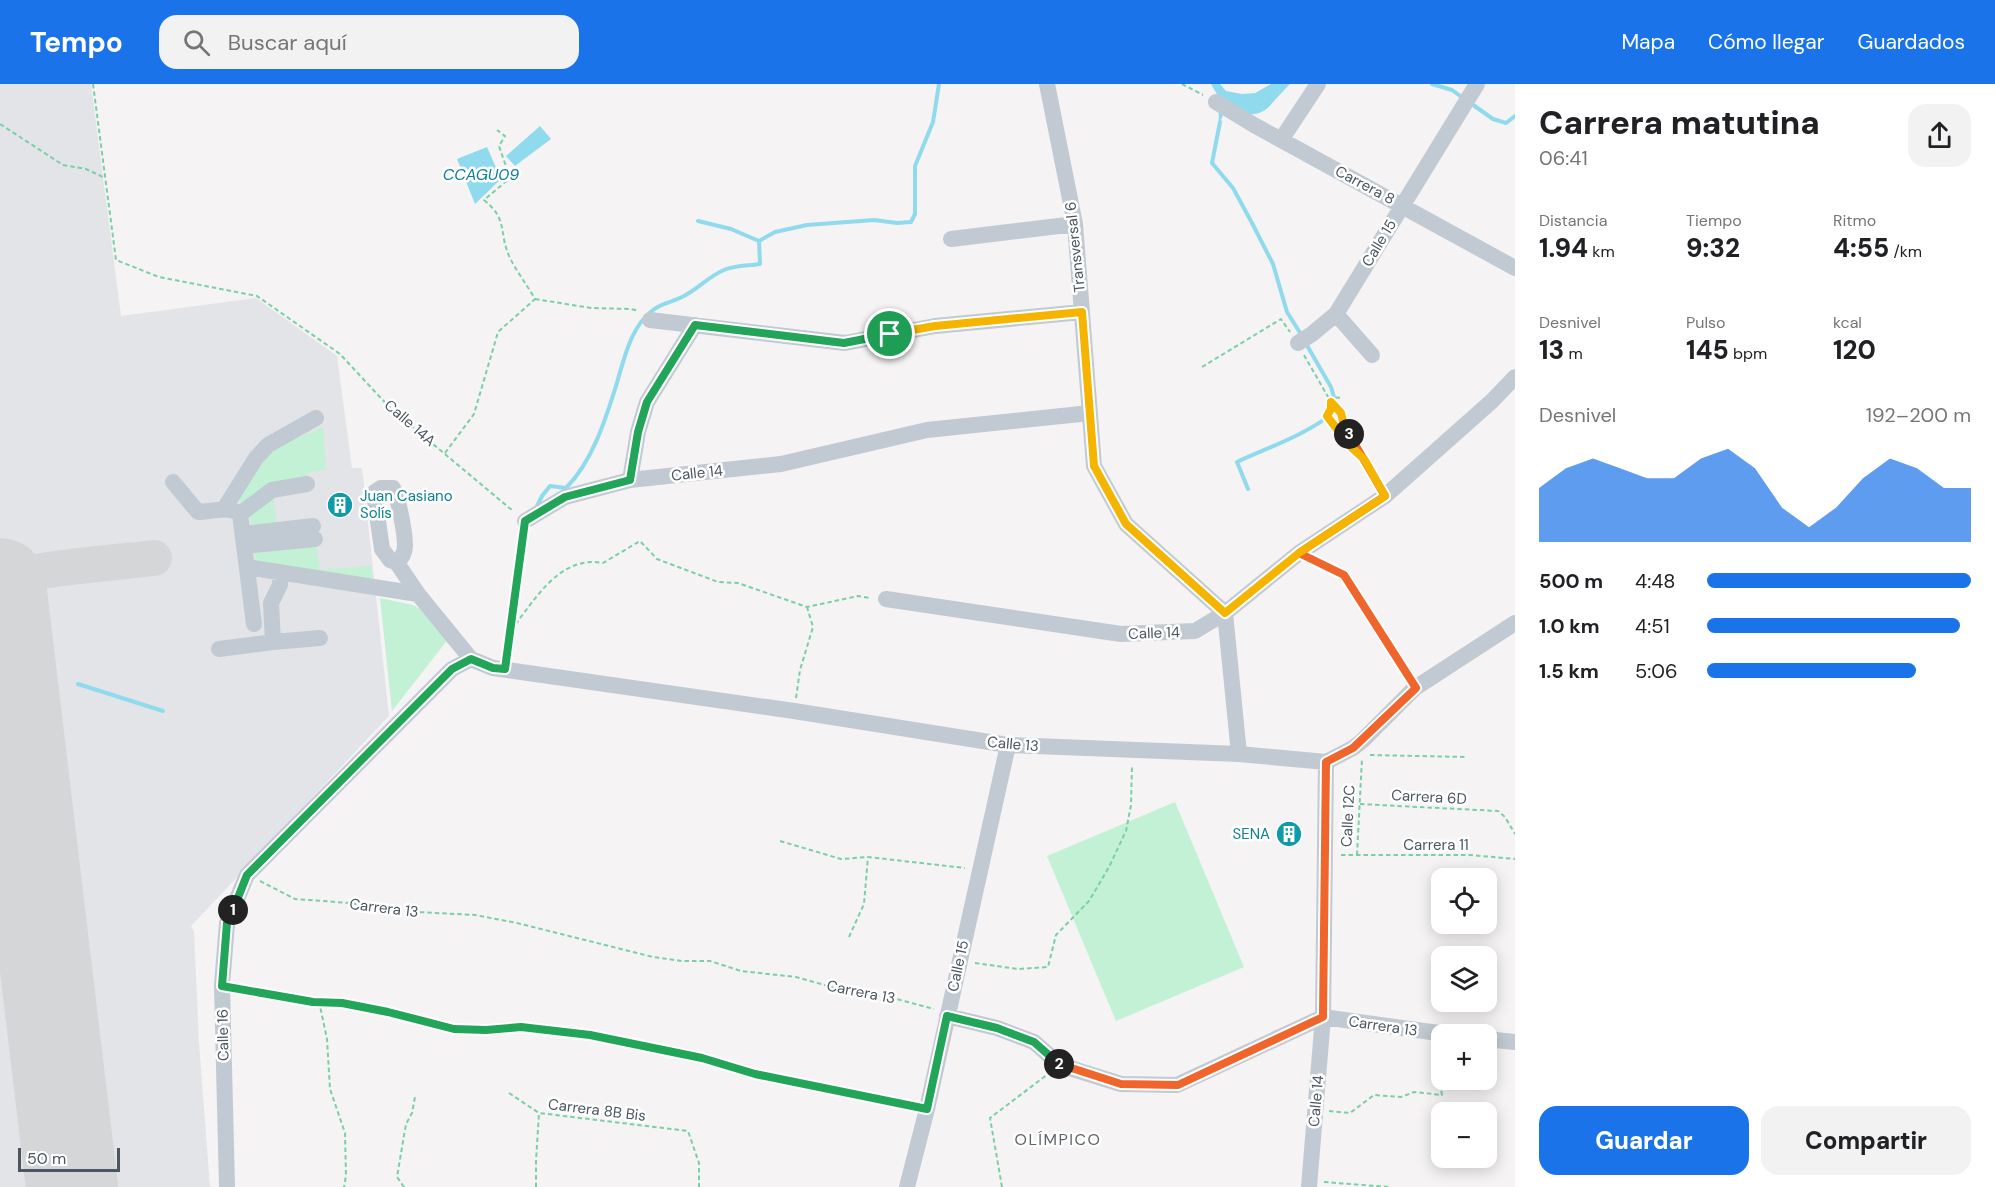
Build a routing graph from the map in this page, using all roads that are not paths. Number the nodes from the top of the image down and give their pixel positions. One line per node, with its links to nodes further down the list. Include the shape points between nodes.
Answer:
1 (1047, 84): 7 (street, Transversal 6)
2 (1318, 84): 5 (street)
3 (1475, 87): 6 (street, Calle 15)
4 (1216, 102): 5 (street, Carrera 8)
5 (1281, 140): 6 (street, Carrera 8)
6 (1402, 205): 9 (street, Carrera 8); 11 (street, Calle 15)
7 (1075, 224): 8 (street); 10 (street, Transversal 6)
8 (951, 239)
9 (1515, 268)
10 (1082, 312): 13 (street, via 935,326 844,343); 17 (street, Transversal 6)
11 (1336, 314): 14 (street, Calle 15); 15 (street)
12 (646, 316): 13 (street)
13 (695, 325): 19 (street, via 647,402)
14 (1305, 339)
15 (1372, 355)
16 (1515, 377): 31 (street, Calle 14, via 1385,496 1299,553)
17 (1090, 413): 19 (street, Calle 14, via 927,430 781,464); 31 (street, Transversal 6, via 1094,466 1126,524)
18 (316, 418): 22 (street, via 268,446 256,458)
19 (630, 480): 23 (street, Calle 14, via 565,497)
20 (173, 482): 22 (street, via 198,512)
21 (307, 484): 22 (street, via 272,490)
22 (232, 512): 25 (street)
23 (525, 521)
24 (314, 532): 25 (street)
25 (244, 540): 27 (street)
26 (397, 563): 29 (street)
27 (247, 567): 28 (street); 33 (street)
28 (280, 573): 29 (street); 35 (street, via 280,585 271,603)
29 (418, 594): 37 (street)
30 (886, 599): 31 (street, Calle 14, via 1121,634 1195,631)
31 (1225, 613): 39 (street)
32 (1515, 623): 40 (street, via 1416,688 1353,748)
33 (254, 624)
34 (320, 638): 35 (street)
35 (273, 642): 36 (street)
36 (219, 649)
37 (471, 659): 38 (street, Calle 13, via 493,668); 47 (street, Calle 16, via 452,669 247,875 227,923 222,986)
38 (1008, 745): 39 (street, Calle 13); 41 (street, Calle 15)
39 (1239, 754): 40 (street, Calle 13)
40 (1326, 762): 42 (street, Calle 14)
41 (947, 1016): 42 (street, via 1034,1042 1060,1065 1121,1084 1178,1085); 48 (street, Calle 15)
42 (1323, 1017): 43 (street, Carrera 13); 46 (street, Calle 14)
43 (1431, 1032)
44 (1497, 1040): 45 (street)
45 (1515, 1042)
46 (1309, 1184)
47 (227, 1187)
48 (907, 1187)

